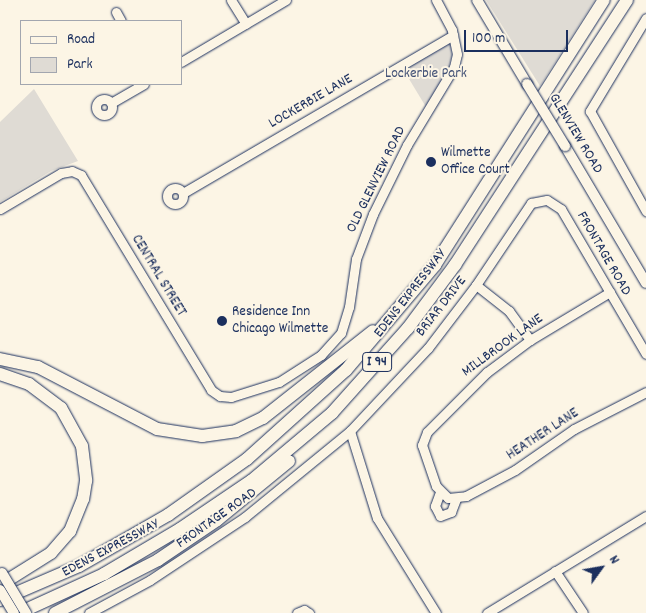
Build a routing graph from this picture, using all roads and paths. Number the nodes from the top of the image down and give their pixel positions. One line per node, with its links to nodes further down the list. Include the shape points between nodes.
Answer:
1 (231, 0): 10 (street)
2 (286, 0): 10 (street)
3 (436, 0): 11 (street, OLD GLENVIEW ROAD)
4 (477, 0): 19 (main road, GLENVIEW ROAD, bridge)
5 (604, 0): 22 (highway, EDENS EXPRESSWAY / I 94, via 461,227)
6 (627, 0): 29 (highway, EDENS EXPRESSWAY / I 94, via 455,265 408,328)
7 (116, 12): 9 (street)
8 (646, 18): 18 (street, via 590,111)
9 (121, 20)
10 (246, 24): 12 (street)
11 (454, 35): 15 (street, LOCKERBIE LANE); 28 (street, OLD GLENVIEW ROAD, via 457,54 454,67 400,157 360,244 352,272 347,318 341,333 321,355 290,376 250,393)
12 (182, 61)
13 (142, 85): 14 (street)
14 (111, 103)
15 (183, 193)
16 (547, 200): 20 (street, BRIAR DRIVE, via 537,200 527,207); 21 (street, FRONTAGE ROAD, via 561,209)
17 (0, 209): 28 (street, CENTRAL STREET, via 56,175 72,171 84,178 208,385)
18 (646, 211)
19 (646, 283)
20 (476, 285): 23 (street, via 509,311); 30 (street, BRIAR DRIVE, via 428,348)
21 (610, 292): 23 (street, MILLBROOK LANE); 24 (street, FRONTAGE ROAD)
22 (398, 310): 25 (highway, via 281,406 249,426 220,435 186,436 157,430 38,367); 38 (highway, EDENS EXPRESSWAY / I 94, via 315,401 211,486 79,566)
23 (530, 340): 31 (street, MILLBROOK LANE, via 472,384 424,436 423,451)
24 (646, 354)
25 (0, 359)
26 (0, 374): 36 (highway, via 30,384 61,408 82,446 86,481 70,532 44,558)
27 (646, 392): 32 (street, HEATHER LANE, via 574,429 494,482)
28 (220, 396)
29 (332, 413): 40 (highway, EDENS EXPRESSWAY / I 94, via 251,481 180,530 104,574); 42 (highway, via 294,457 217,520 158,560)
30 (350, 430): 43 (street, FRONTAGE ROAD, via 246,517 150,580); 46 (street, via 377,518)
31 (440, 492): 32 (street); 33 (street, MILLBROOK LANE, via 435,506)
32 (452, 498): 33 (street, HEATHER LANE, via 451,512)
33 (440, 516)
34 (646, 516): 35 (street)
35 (555, 572): 47 (street); 48 (street)
36 (1, 576): 41 (main road, bridge)
37 (0, 590): 39 (main road, bridge)
38 (0, 600)
39 (14, 613)
40 (19, 613)
41 (26, 613)
42 (55, 613)
43 (89, 613)
44 (297, 613): 45 (street, via 304,610)
45 (309, 613)
46 (436, 613)
47 (487, 613)
48 (583, 613)

